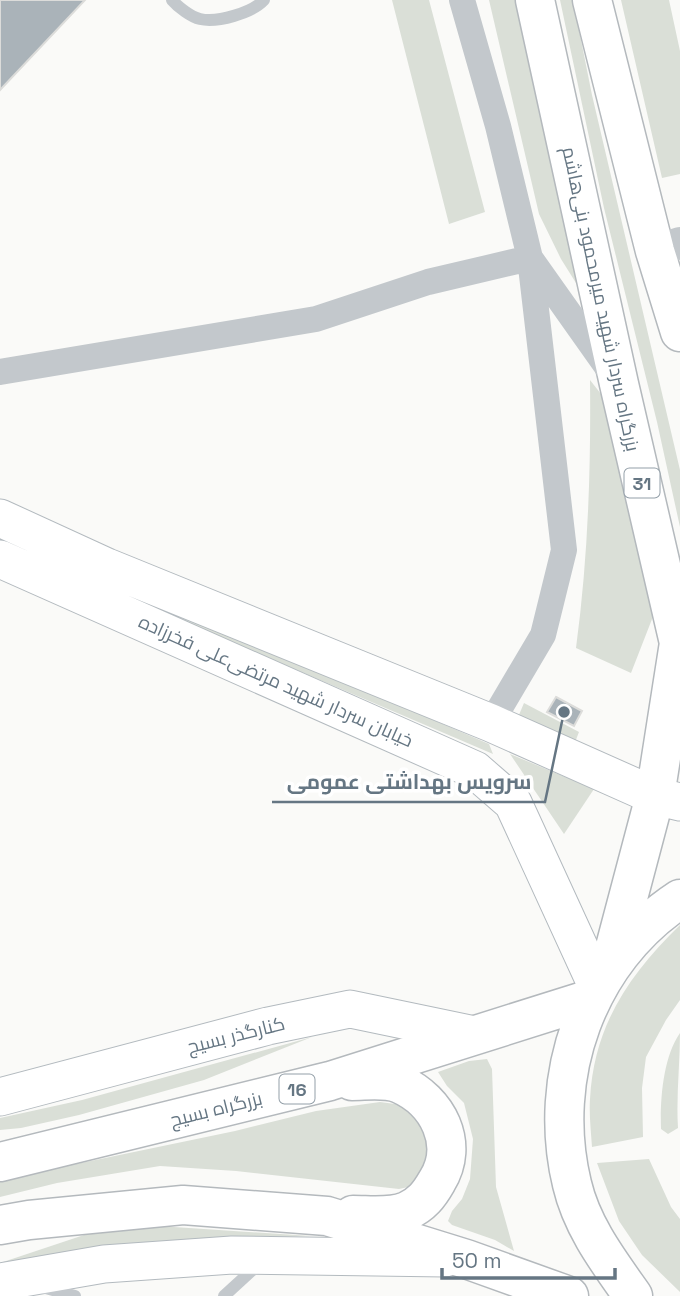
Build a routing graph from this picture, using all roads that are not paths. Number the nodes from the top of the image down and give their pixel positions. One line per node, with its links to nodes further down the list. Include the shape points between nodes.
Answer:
1 (172, 0): 2 (lane, via 200,19 232,17)
2 (264, 0)
3 (462, 0): 7 (street)
4 (535, 0): 10 (highway, بزرگراه سردار شهید میرمحمود بنی‌هاشم / 31)
5 (592, 0): 6 (highway)
6 (668, 247): 8 (highway)
7 (530, 258): 9 (street, via 428,282 316,319); 10 (street); 14 (street, via 564,550 543,635)
8 (680, 331)
9 (0, 372)
10 (619, 384): 13 (highway, بزرگراه سردار شهید میرمحمود بنی‌هاشم / 31, via 679,643)
11 (0, 518): 14 (main road, خیابان سردار شهید مرتضی‌علی فخرزاده, via 107,567)
12 (0, 559): 17 (main road, خیابان سردار شهید مرتضی‌علی فخرزاده, via 475,770 513,803)
13 (676, 702): 15 (highway, بزرگراه سردار شهید میرمحمود بنی‌هاشم / 31)
14 (491, 723): 15 (main road, خیابان سردار شهید مرتضی‌علی فخرزاده)
15 (668, 799): 17 (highway, بزرگراه سردار شهید میرمحمود بنی‌هاشم / 31)
16 (680, 899): 17 (highway, via 655,915)
17 (599, 984): 18 (highway, بزرگراه بسیج / 16); 30 (highway, بزرگراه سردار شهید میرمحمود بنی‌هاشم, via 569,1059 563,1123 572,1186 596,1244)
18 (475, 1035): 19 (highway, بزرگراه بسیج / 16); 20 (main road, کنارگذر بسیج, via 350,1009 268,1026)
19 (330, 1081): 21 (highway, بزرگراه بسیج / 16); 22 (highway, via 397,1083 413,1091 440,1118 447,1150 446,1163 430,1195 407,1211)
20 (0, 1097)
21 (2, 1161)
22 (327, 1216): 23 (highway, via 183,1205); 25 (highway)
23 (10, 1228)
24 (269, 1255): 25 (main road); 26 (main road, via 104,1264); 28 (lane)
25 (466, 1259): 29 (highway)
26 (7, 1281): 27 (lane)
27 (75, 1296)
28 (224, 1296)
29 (569, 1296)
30 (634, 1296)

